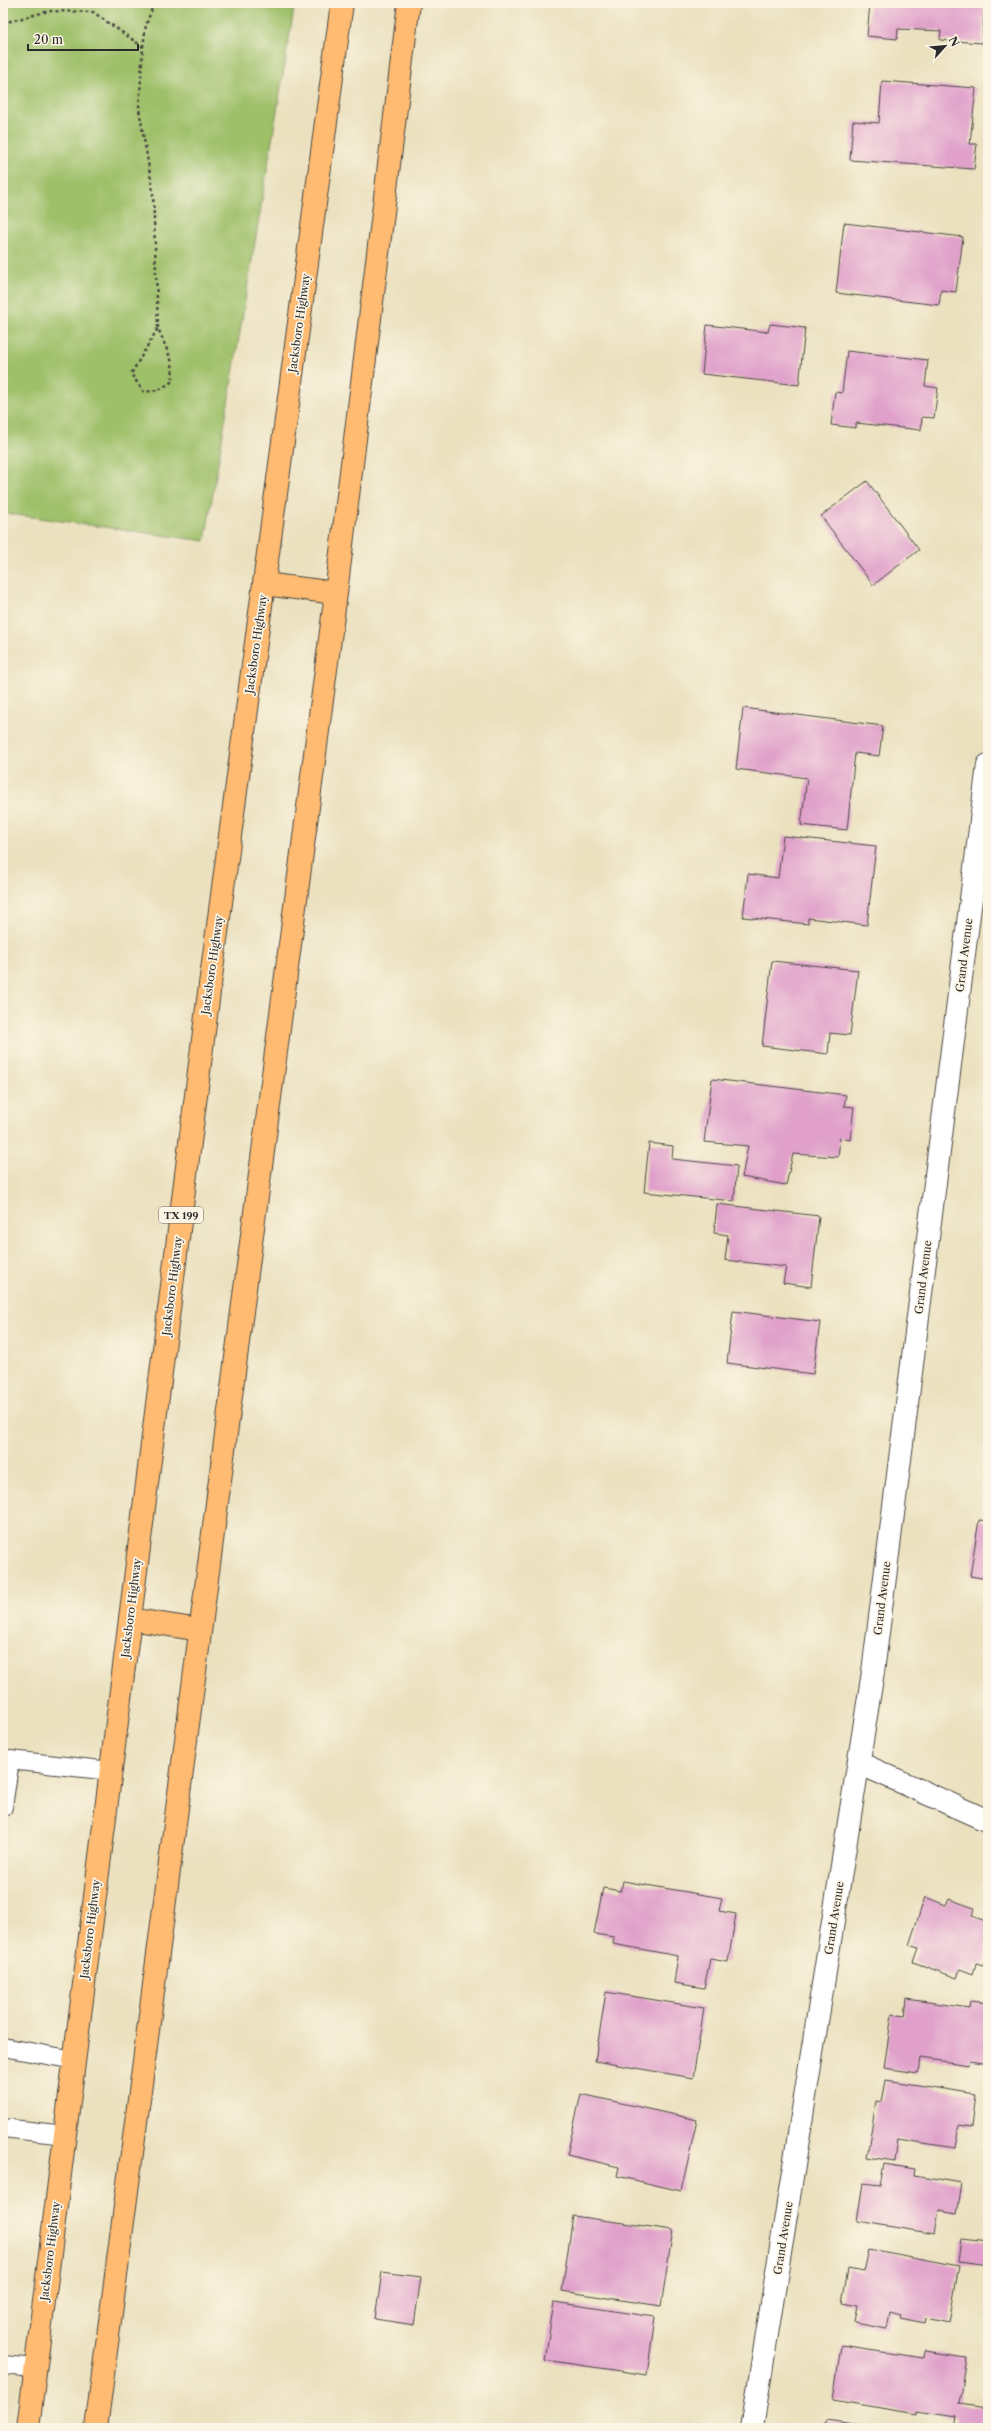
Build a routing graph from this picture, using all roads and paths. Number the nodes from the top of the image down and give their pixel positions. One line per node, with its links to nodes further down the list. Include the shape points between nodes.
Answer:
1 (154, 3): 5 (path, via 146,25)
2 (342, 3): 7 (main road, Jacksboro Highway / TX 199)
3 (409, 3): 8 (main road)
4 (3, 23): 5 (path, via 49,11 93,12)
5 (143, 47): 6 (path, via 139,109 153,192)
6 (158, 328): 6 (path, via 131,374 144,392 159,390 173,381 172,362)
7 (264, 584): 8 (main road); 10 (main road, Jacksboro Highway / TX 199, via 208,992)
8 (336, 593): 11 (main road)
9 (988, 764): 12 (street, Grand Avenue)
10 (130, 1619): 11 (main road); 13 (main road, Jacksboro Highway / TX 199)
11 (200, 1630): 23 (main road)
12 (859, 1763): 15 (street); 24 (street, Grand Avenue)
13 (111, 1772): 14 (lane, via 10,1760); 17 (main road, Jacksboro Highway / TX 199)
14 (3, 1807)
15 (988, 1821)
16 (3, 2047): 17 (lane)
17 (74, 2060): 19 (main road, Jacksboro Highway / TX 199)
18 (3, 2128): 19 (lane)
19 (65, 2135): 21 (main road, Jacksboro Highway / TX 199)
20 (3, 2365): 21 (lane)
21 (35, 2368): 22 (main road, Jacksboro Highway / TX 199)
22 (28, 2428)
23 (96, 2428)
24 (752, 2428)

